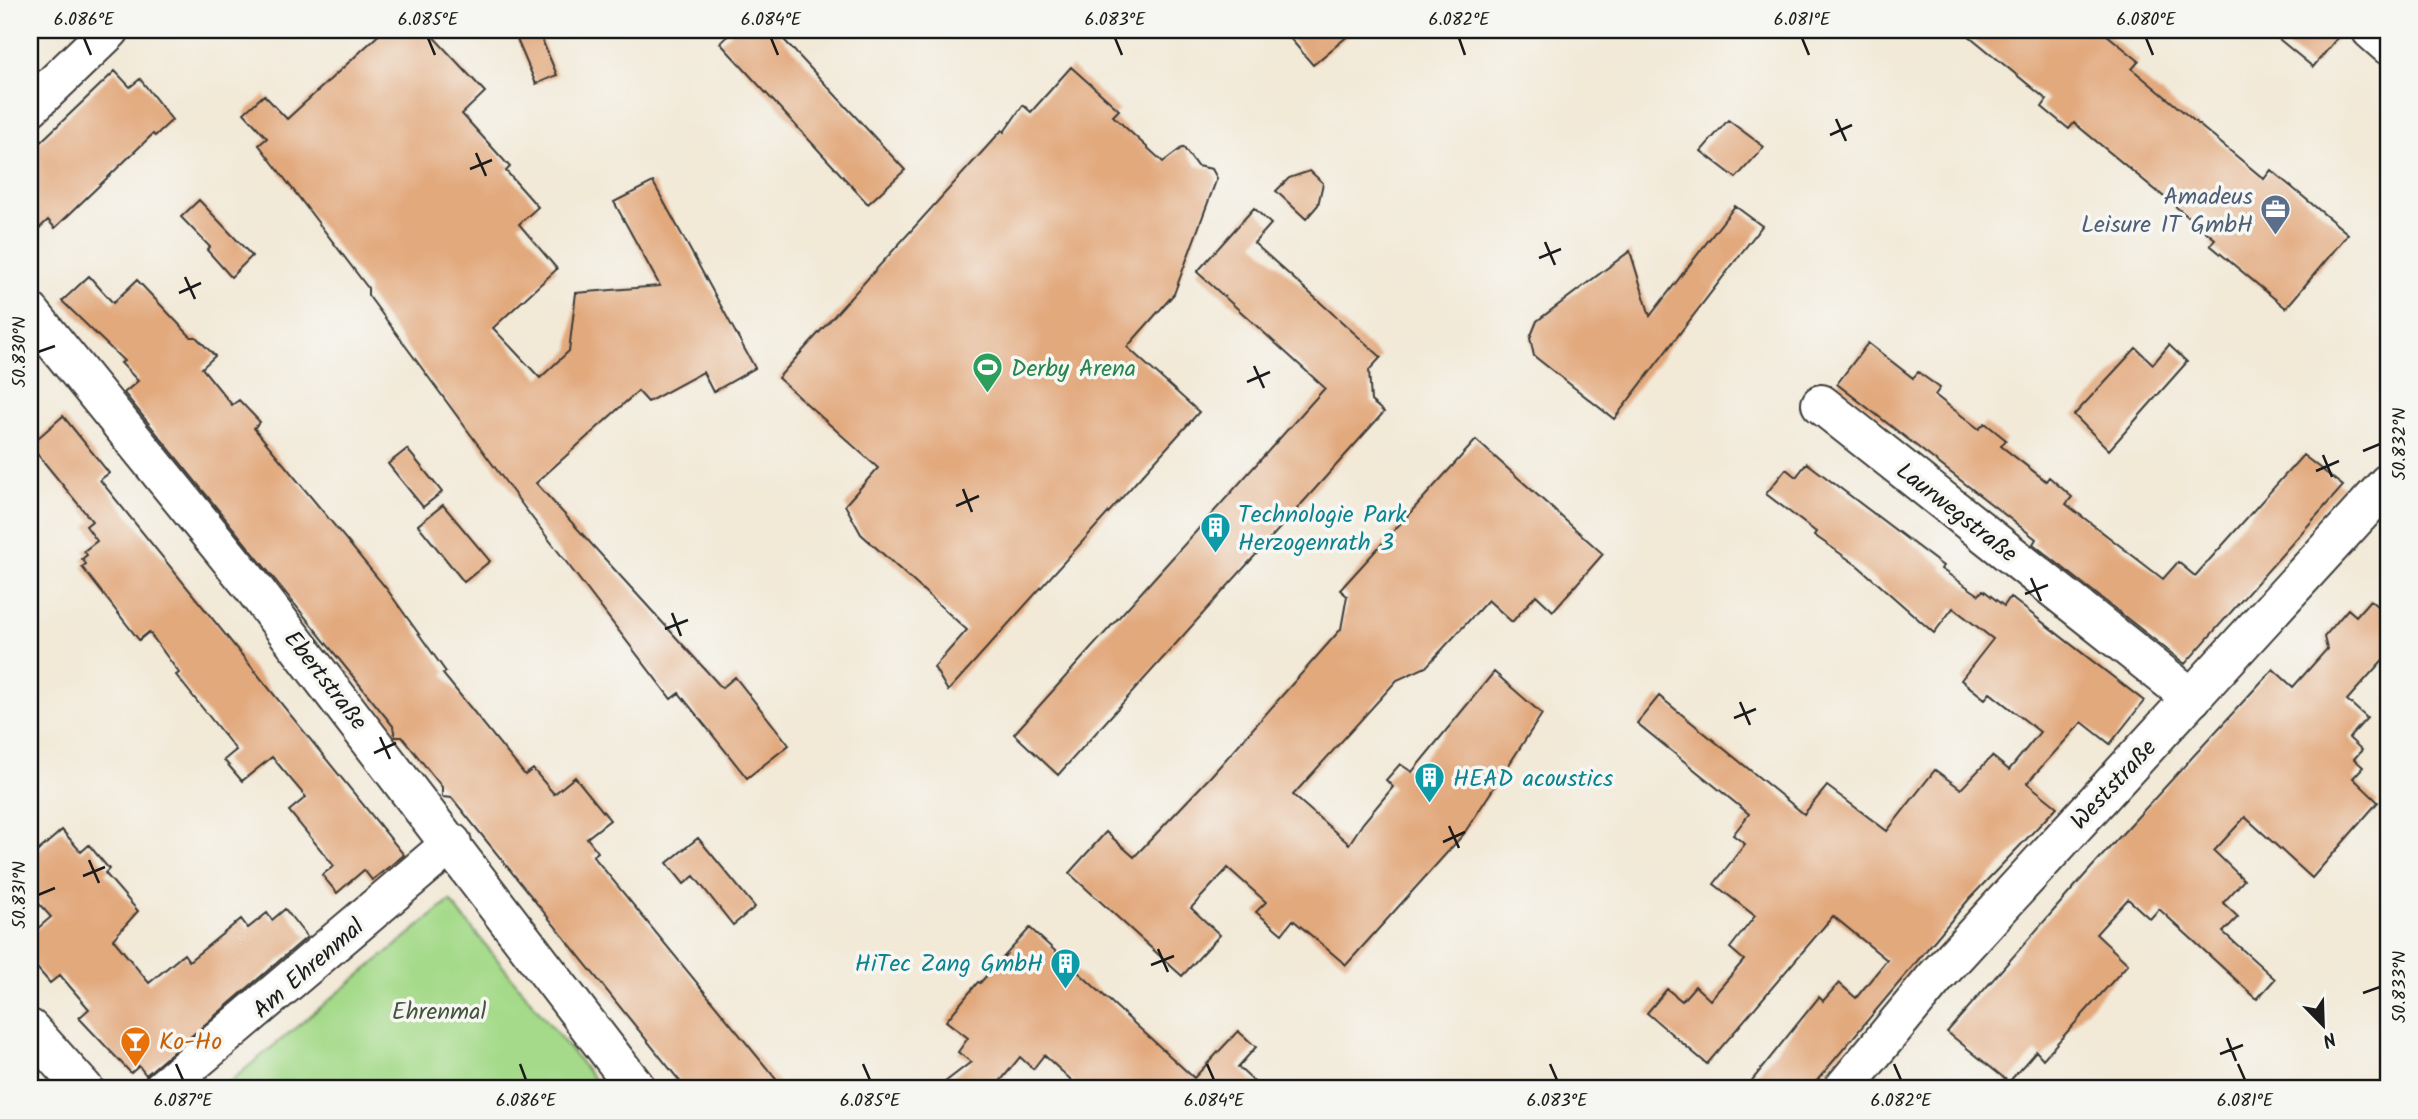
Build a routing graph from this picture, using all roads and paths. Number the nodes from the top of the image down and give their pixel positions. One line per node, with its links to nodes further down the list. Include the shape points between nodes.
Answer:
1 (110, 30): 4 (street)
2 (2371, 30): 3 (street)
3 (2388, 45)
4 (30, 107)
5 (30, 313): 9 (street, Ebertstraße, via 252,586)
6 (1821, 404): 8 (street, Laurwegstraße)
7 (2388, 483): 8 (street, Weststraße)
8 (2192, 698): 14 (street, Weststraße, via 1934,979)
9 (452, 843): 12 (street, Am Ehrenmal); 13 (street, Ebertstraße)
10 (30, 1029): 11 (street)
11 (84, 1089)
12 (162, 1089)
13 (636, 1089)
14 (1843, 1089)

